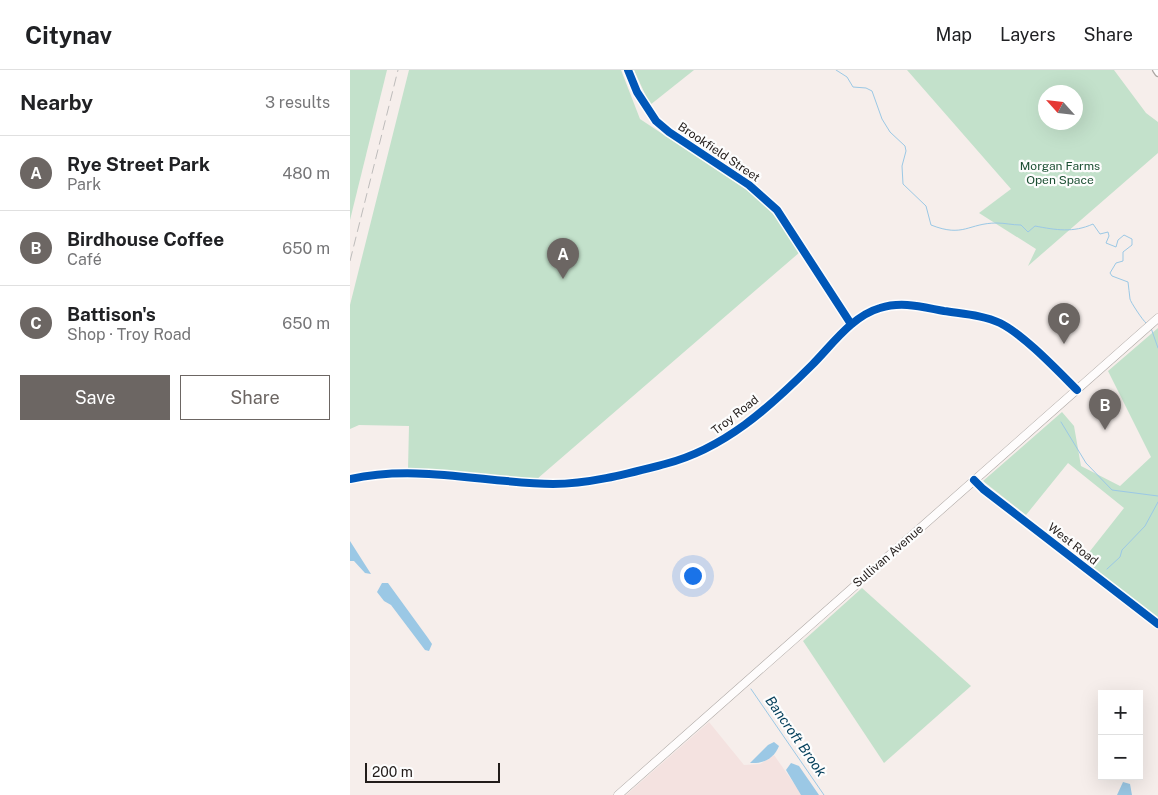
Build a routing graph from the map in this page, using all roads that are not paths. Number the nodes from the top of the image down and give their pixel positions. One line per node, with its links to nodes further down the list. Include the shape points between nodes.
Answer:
1 (628, 70): 3 (street, Brookfield Street, via 637,92 656,121 749,184 777,210)
2 (1158, 318): 4 (street, Sullivan Avenue)
3 (851, 324): 4 (street, Troy Road, via 878,308 906,304 985,318 1013,332); 5 (street, Troy Road, via 811,366 737,431 720,443 666,464 564,484 404,474)
4 (1077, 390): 6 (street, Sullivan Avenue)
5 (350, 479)
6 (974, 480): 7 (street, West Road); 8 (street, Sullivan Avenue)
7 (1158, 624)
8 (618, 795)

